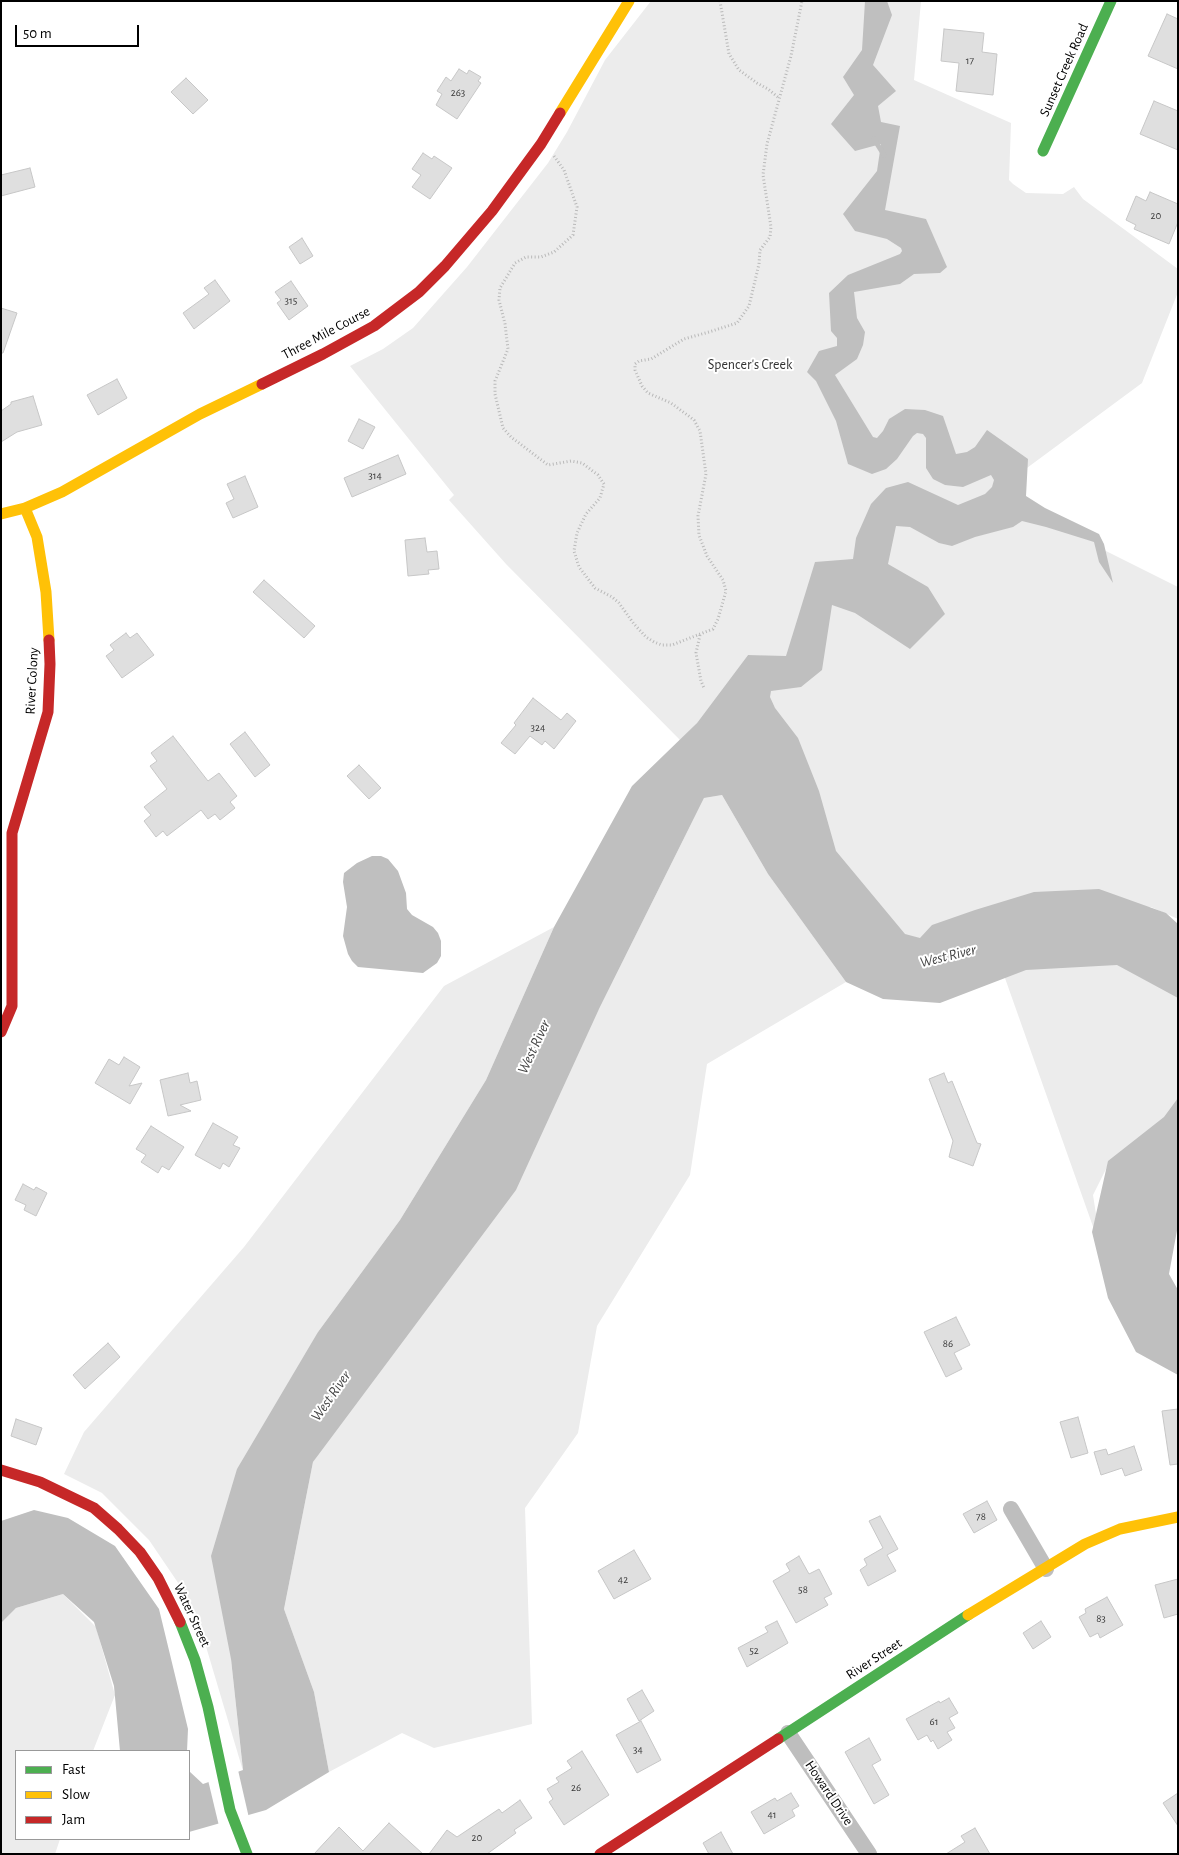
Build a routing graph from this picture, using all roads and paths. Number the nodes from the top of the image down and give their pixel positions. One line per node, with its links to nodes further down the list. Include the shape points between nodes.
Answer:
1 (629, 1): 6 (street, Three Mile Course)
2 (720, 1): 5 (path, via 729,54 739,70)
3 (802, 1): 5 (path)
4 (1111, 1): 7 (street, Sunset Creek Road)
5 (779, 98): 10 (path, via 763,175 770,236 760,250 749,306 737,323 684,339 651,359 639,360 635,370 648,393 671,403 694,420 700,431 706,474 698,516 699,535 726,591 712,630)
6 (541, 144): 8 (street, Three Mile Course, via 492,211 445,266 419,292 374,326 200,414 62,492); 10 (path, via 564,170 577,207 573,235 554,252 541,257 526,257 515,264 500,288 499,300 508,350 495,388 503,428 548,465 570,461 582,463 604,484 600,498 586,514 577,533 574,550 579,567 595,588 619,603 634,624 662,646)
7 (1043, 151)
8 (25, 508): 9 (street, Three Mile Course); 12 (street, River Colony, via 37,537 46,592 50,657 48,712 12,833 12,1006)
9 (1, 514)
10 (700, 635): 11 (path, via 696,653)
11 (704, 688)
12 (1, 1032)
13 (1, 1470): 18 (street, Water Street, via 40,1482 94,1508 140,1552 158,1578 195,1660 234,1823)
14 (1011, 1509): 16 (street)
15 (1178, 1517): 16 (street, River Street, via 1120,1529 1085,1544)
16 (1046, 1569): 17 (street, River Street, via 975,1611)
17 (788, 1733): 19 (street, River Street); 20 (street, Howard Drive)
18 (247, 1854)
19 (600, 1854)
20 (869, 1854)

